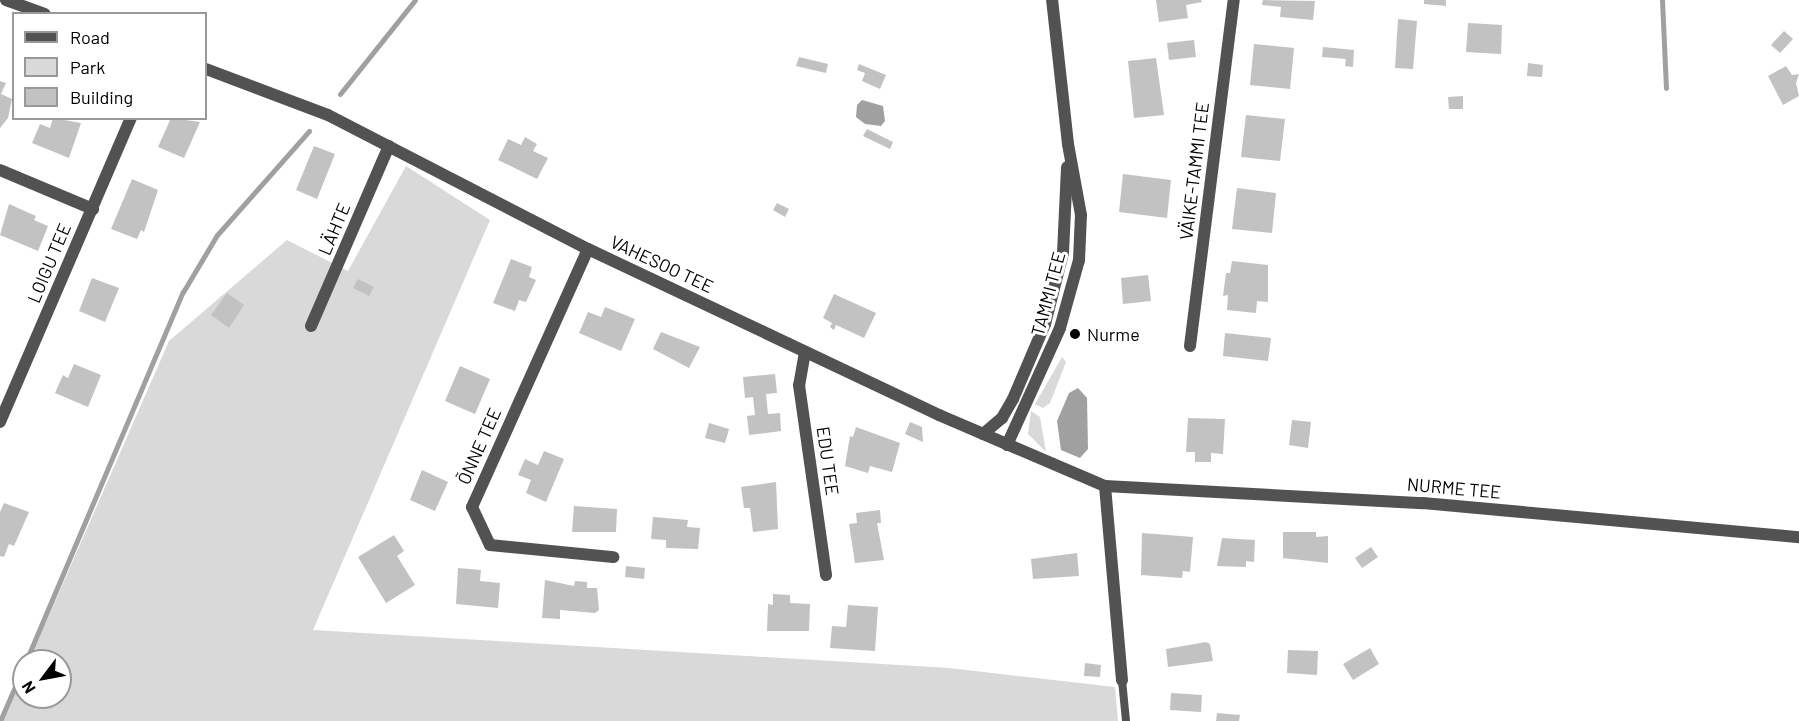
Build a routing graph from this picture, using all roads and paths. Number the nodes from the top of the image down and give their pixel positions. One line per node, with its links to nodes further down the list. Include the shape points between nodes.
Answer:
1 (6, 0): 4 (street)
2 (1052, 0): 7 (street, TAMMI TEE)
3 (1234, 0): 13 (street, VÄIKE-TAMMI TEE)
4 (39, 12)
5 (207, 69): 8 (street, VAHESOO TEE, via 328,115)
6 (131, 120): 10 (street, LOIGU TEE)
7 (1068, 144): 16 (street, TAMMI TEE, via 1067,214 1056,287 1013,399 1002,418); 17 (street, TAMMI TEE, via 1080,215 1079,260 1060,328)
8 (389, 146): 11 (street, VAHESOO TEE); 12 (street, LÄHTE)
9 (0, 170): 10 (street)
10 (93, 209): 15 (street, LOIGU TEE)
11 (588, 249): 14 (street, VAHESOO TEE); 20 (street, ÕNNE TEE, via 472,507 490,545)
12 (312, 326)
13 (1190, 346)
14 (805, 352): 16 (street, VAHESOO TEE); 21 (street, EDU TEE, via 799,385)
15 (1, 415)
16 (983, 434): 17 (street, VAHESOO TEE)
17 (1007, 445): 18 (street, VAHESOO TEE)
18 (1105, 486): 19 (street, NURME TEE, via 1423,503); 22 (street)
19 (1799, 537)
20 (613, 557)
21 (826, 575)
22 (1122, 680): 23 (lane)
23 (1126, 721)

